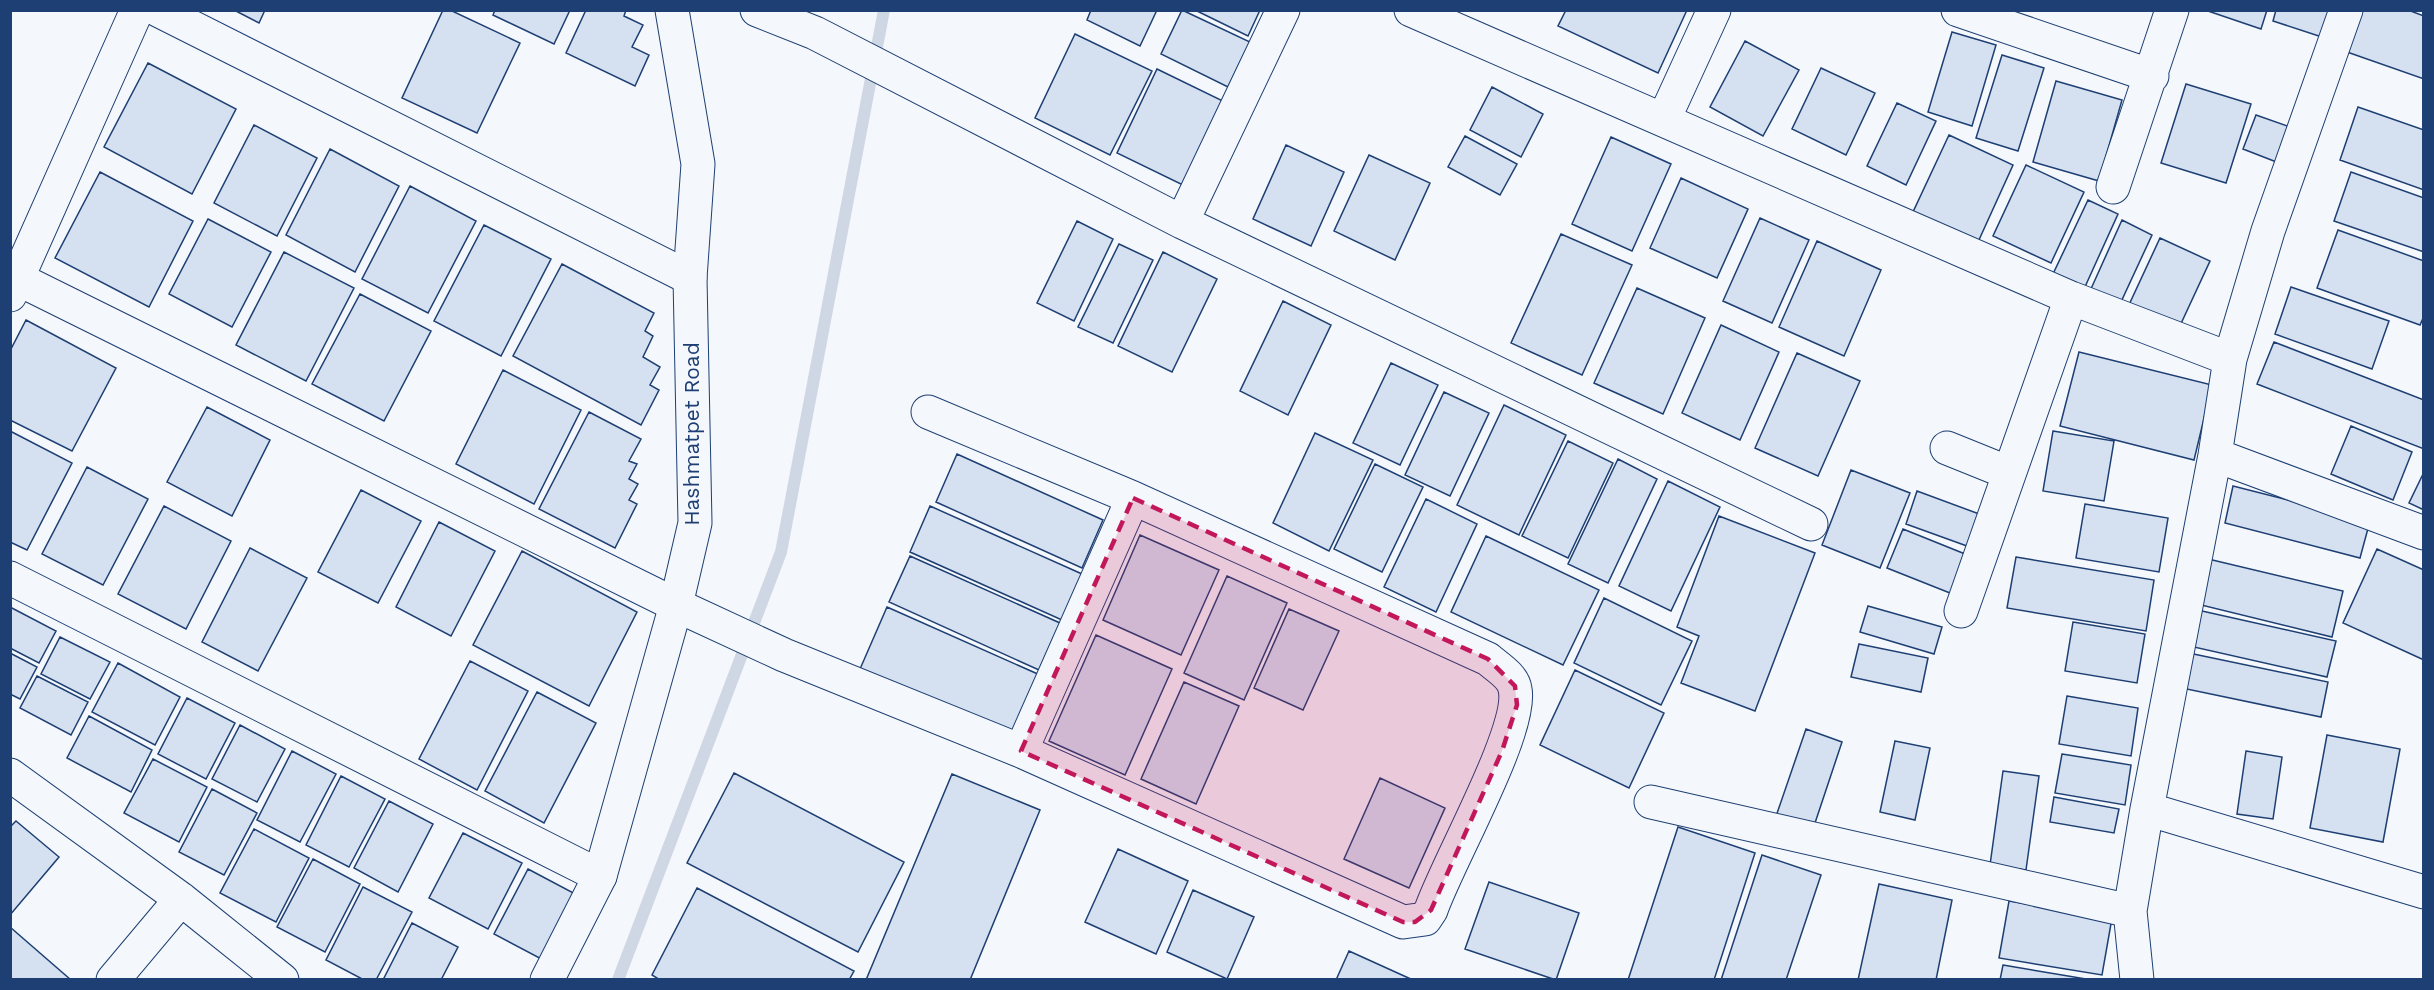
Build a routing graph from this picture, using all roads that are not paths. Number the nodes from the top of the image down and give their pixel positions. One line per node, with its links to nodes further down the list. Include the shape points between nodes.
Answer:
1 (137, 10): 16 (street)
2 (158, 10): 15 (street)
3 (672, 10): 15 (street, Hashmatpet Road, via 698,164)
4 (757, 10): 14 (street, via 815,33)
5 (1283, 10): 14 (street)
6 (1410, 10): 12 (street)
7 (1713, 10): 12 (street)
8 (1958, 10): 11 (street)
9 (2172, 10): 11 (street)
10 (2346, 10): 18 (street, via 2268,231)
11 (2152, 76): 13 (street)
12 (1664, 119): 17 (street)
13 (2113, 187)
14 (1182, 222): 24 (street)
15 (690, 278): 27 (street, Hashmatpet Road, via 695,523)
16 (13, 283): 27 (street)
17 (2071, 298): 18 (street); 22 (street)
18 (2230, 359): 21 (street)
19 (928, 412): 23 (street)
20 (1947, 448): 22 (street)
21 (2215, 455): 25 (street); 32 (street)
22 (2009, 473): 28 (street)
23 (1133, 498): 29 (street); 29 (street, via 1488,659 1515,686 1517,705 1502,751 1431,910 1425,919 1415,922 1403,922)
24 (1811, 524)
25 (2424, 533)
26 (10, 578): 33 (street)
27 (676, 605): 29 (street, via 784,655); 33 (street, Hashmatpet Road)
28 (1961, 611)
29 (1022, 751)
30 (10, 775): 35 (street)
31 (1651, 802): 36 (street)
32 (2146, 809): 34 (street); 36 (street)
33 (600, 876): 39 (street, Hashmatpet Road)
34 (2424, 892)
35 (181, 898): 37 (street); 38 (street)
36 (2130, 911): 40 (street)
37 (113, 980)
38 (282, 980)
39 (547, 980)
40 (2137, 980)

